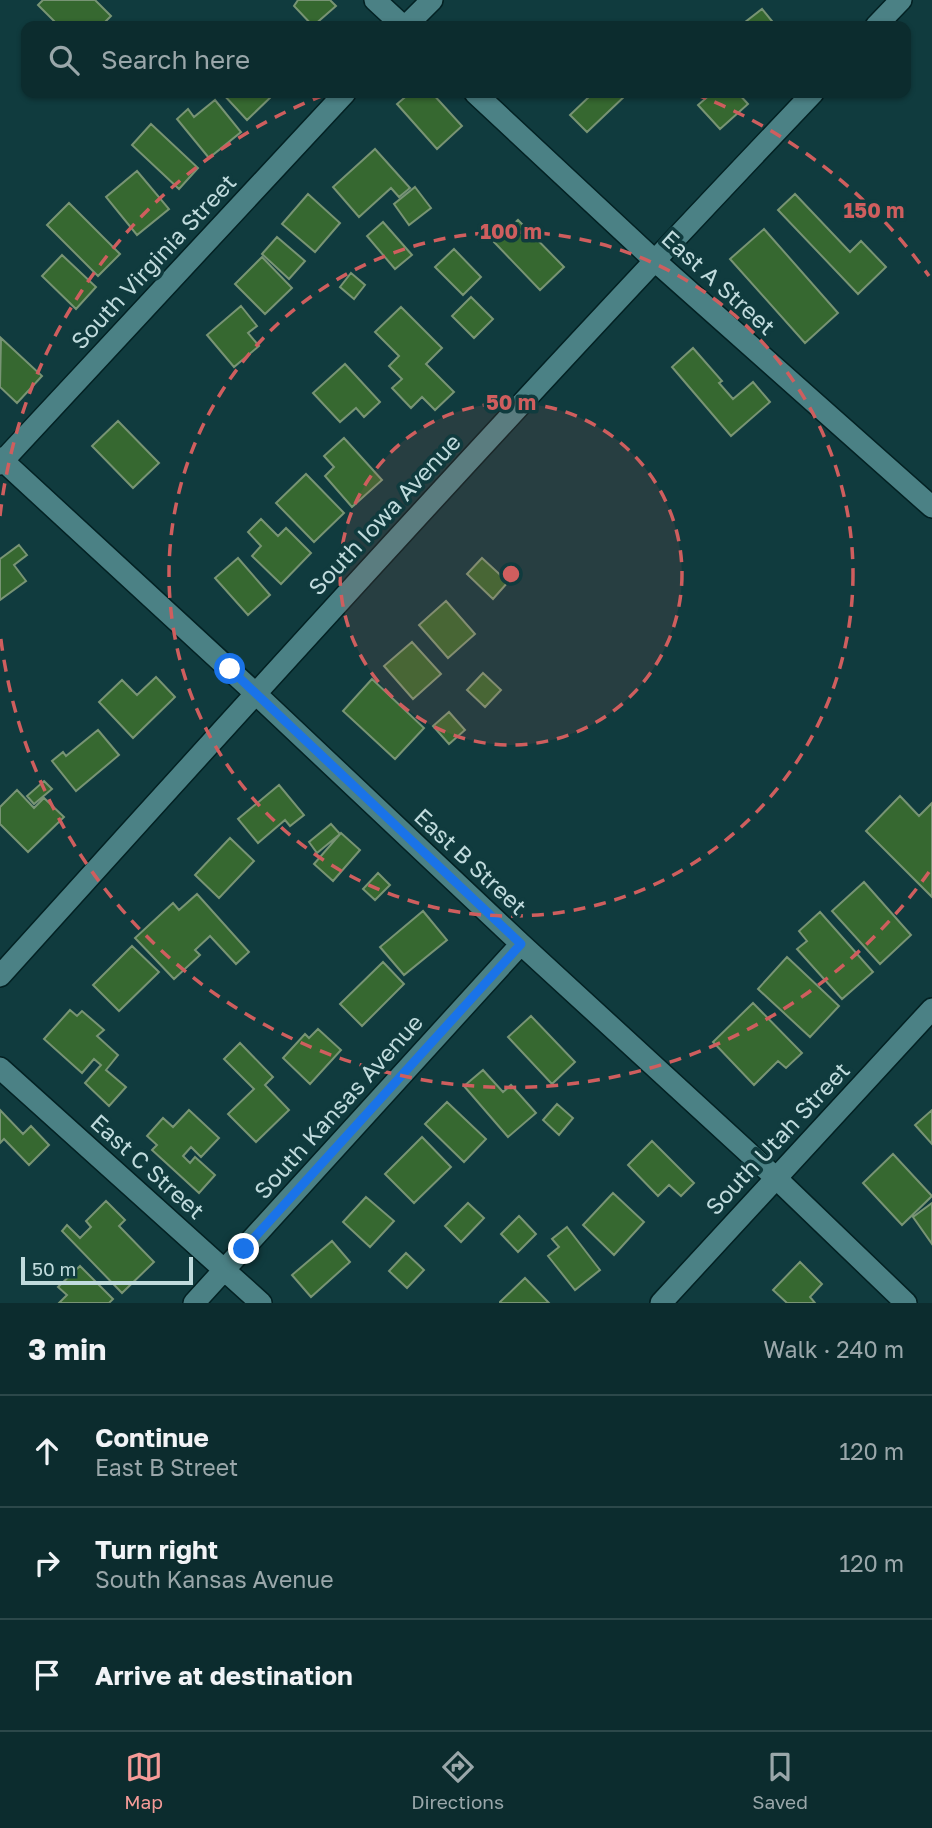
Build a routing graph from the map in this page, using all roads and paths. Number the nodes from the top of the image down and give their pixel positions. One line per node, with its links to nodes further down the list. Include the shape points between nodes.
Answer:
1 (375, 0): 4 (street)
2 (432, 0): 5 (street)
3 (901, 0): 6 (street)
4 (399, 21)
5 (410, 21)
6 (881, 21)
7 (340, 98): 11 (street, South Virginia Street)
8 (480, 98): 10 (street, East A Street)
9 (808, 98): 10 (street, South Iowa Avenue)
10 (654, 260): 12 (street, East A Street); 13 (street, South Iowa Avenue)
11 (1, 461): 13 (street, East B Street)
12 (932, 507)
13 (256, 693): 14 (street, East B Street); 15 (street, South Iowa Avenue)
14 (521, 944): 18 (street, East B Street); 19 (street, South Kansas Avenue)
15 (0, 976)
16 (932, 1009): 18 (street, South Utah Street)
17 (0, 1068): 19 (street, East C Street)
18 (776, 1178): 22 (street, South Utah Street); 23 (street, East B Street)
19 (225, 1270): 20 (street, South Kansas Avenue); 21 (street, East C Street)
20 (194, 1303)
21 (261, 1303)
22 (661, 1303)
23 (906, 1303)

